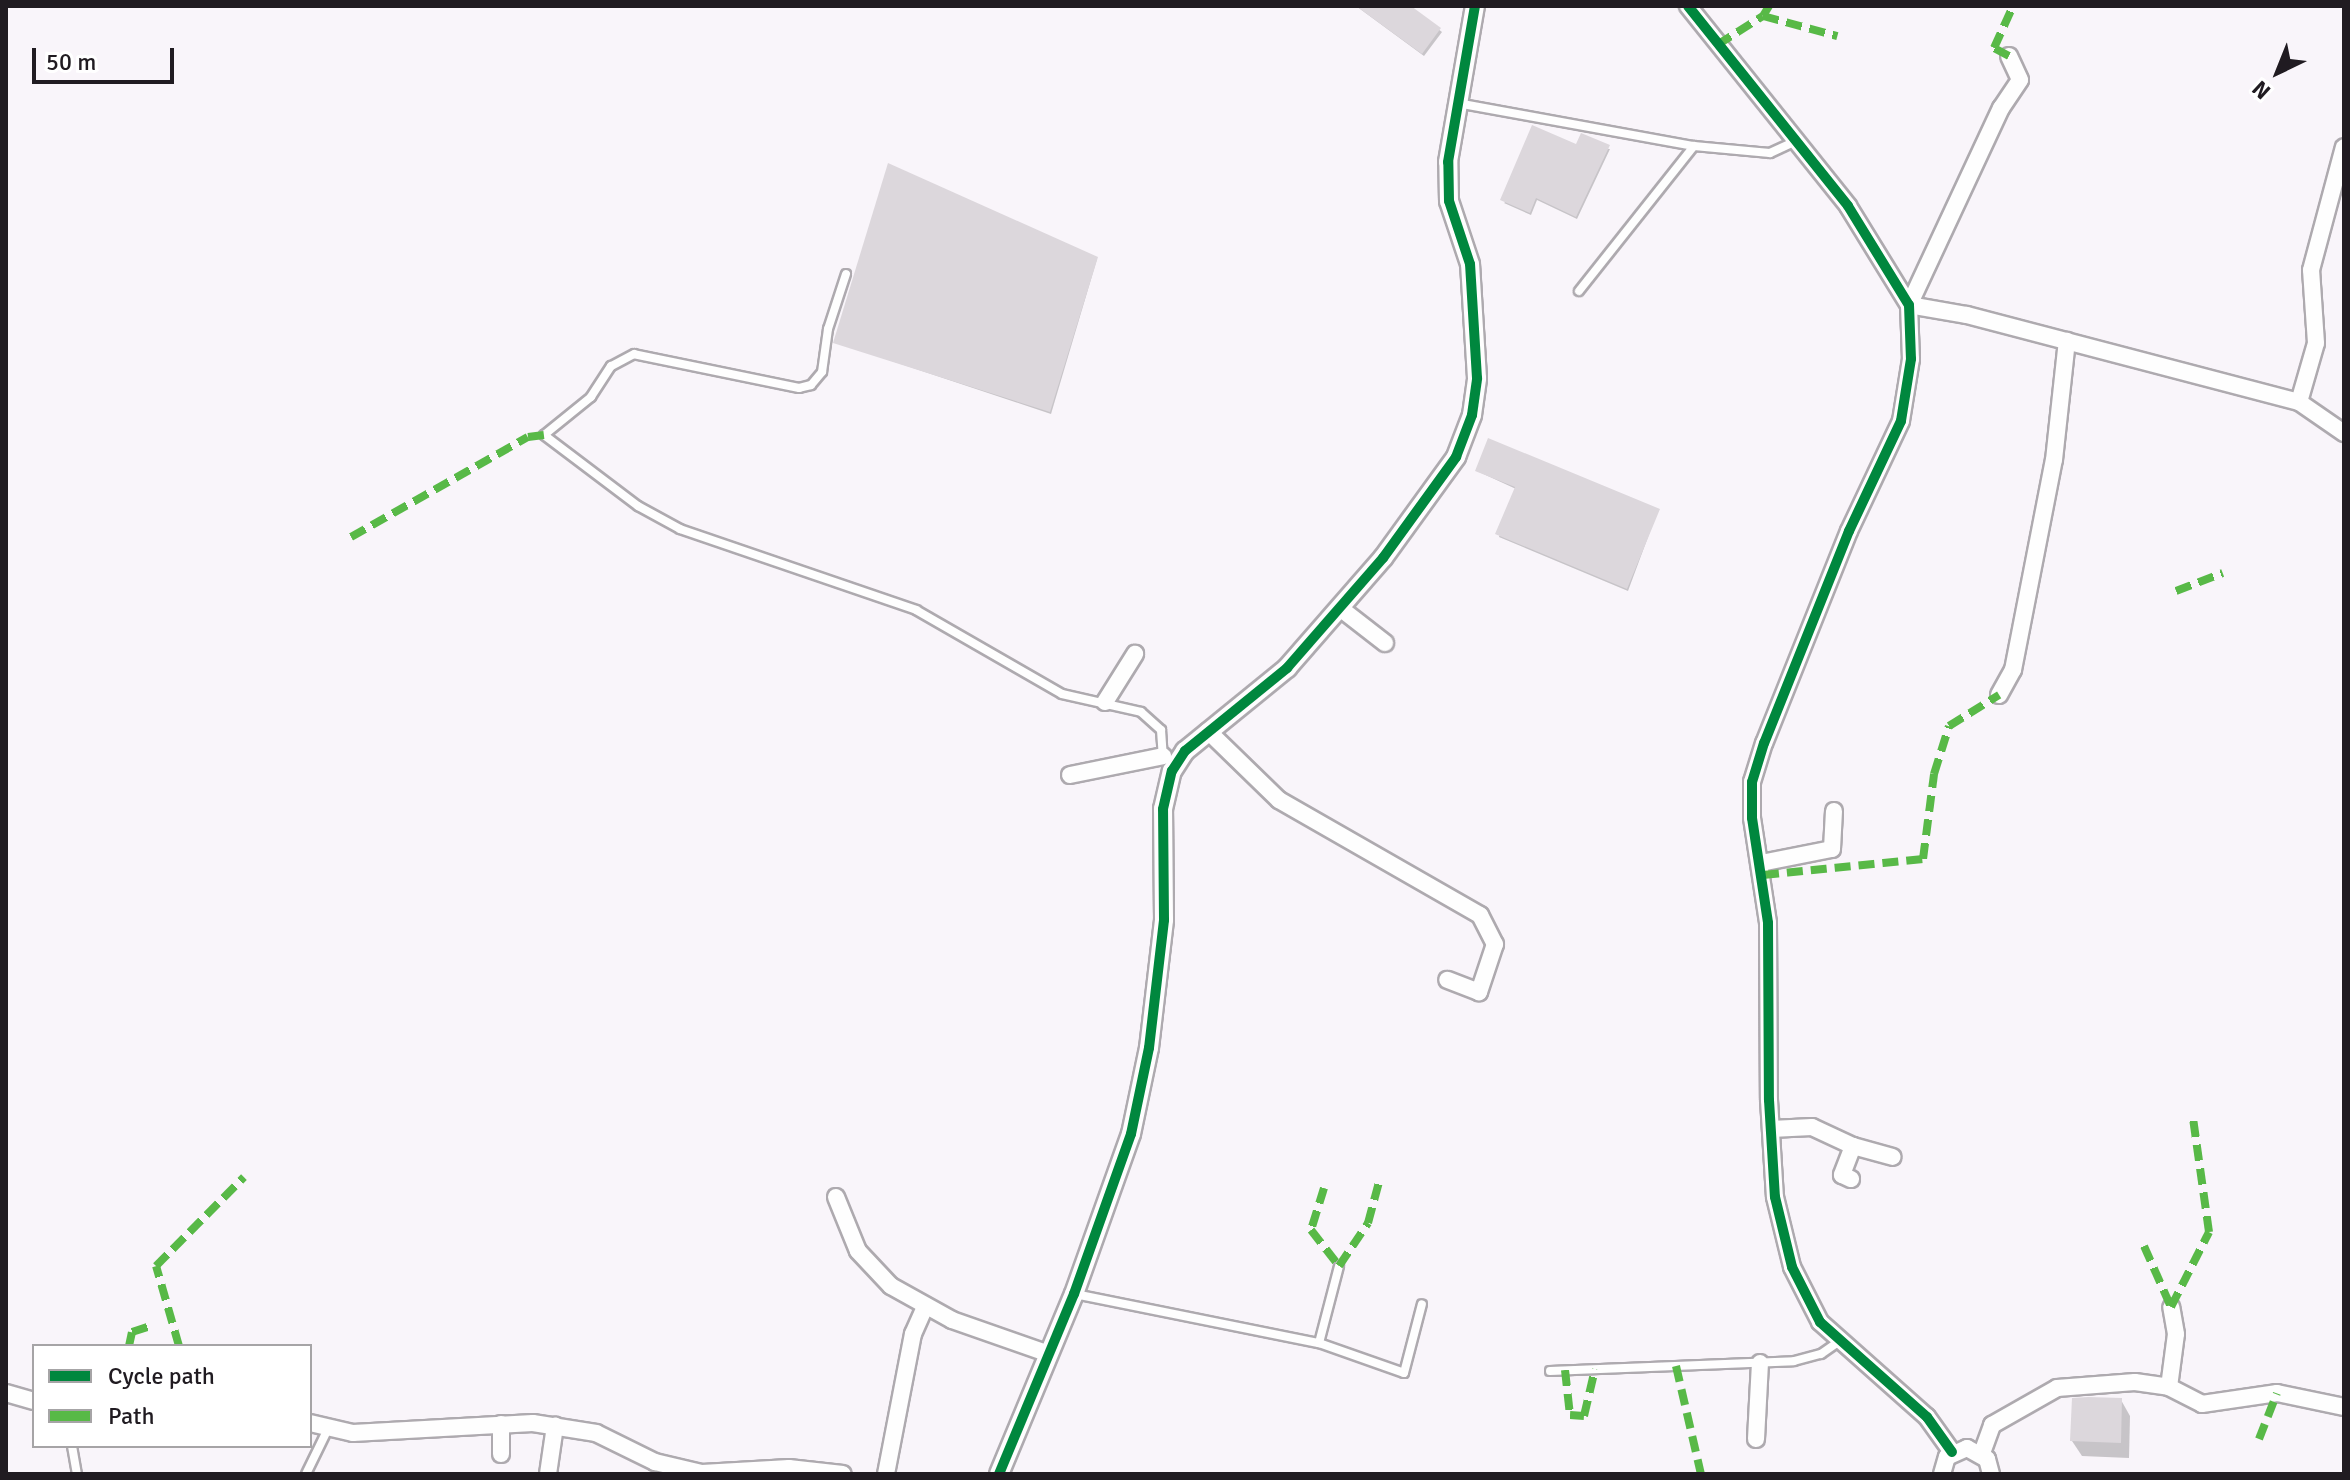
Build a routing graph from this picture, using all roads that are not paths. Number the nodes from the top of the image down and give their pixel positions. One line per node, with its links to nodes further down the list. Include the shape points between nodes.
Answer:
1 (1475, 6): 4 (street)
2 (1688, 6): 5 (street)
3 (2009, 56): 10 (street, via 2020,80 2001,108)
4 (1456, 103): 6 (lane); 14 (street, via 1449,201 1470,264 1477,378 1472,415 1456,457)
5 (1794, 142): 6 (lane, via 1770,153); 10 (street, via 1848,206)
6 (1694, 146): 9 (lane)
7 (2344, 147): 12 (street, via 2311,270 2316,343)
8 (846, 274): 18 (lane, via 828,329 822,372 811,385 799,388 634,354 611,366 591,397 544,435 638,506 680,529 916,610 1047,688)
9 (1579, 291)
10 (1909, 305): 11 (street); 23 (street, via 1911,359 1901,421 1843,545 1752,782)
11 (2067, 341): 12 (street); 17 (street, via 2054,460 2013,670)
12 (2299, 402): 13 (street)
13 (2344, 433)
14 (1340, 608): 15 (street); 19 (street, via 1287,668)
15 (1385, 643)
16 (1135, 654): 18 (street)
17 (1999, 695)
18 (1105, 702): 20 (lane, via 1129,706 1152,720 1161,730)
19 (1208, 731): 20 (street); 24 (street, via 1279,800 1480,915 1495,944 1479,992)
20 (1167, 764): 21 (street); 31 (street, via 1164,920 1149,1048 1131,1134)
21 (1070, 775)
22 (1834, 811): 23 (street, via 1832,849)
23 (1761, 863): 25 (street, via 1768,923)
24 (1447, 980)
25 (1771, 1129): 26 (street, via 1812,1127); 35 (street, via 1775,1197 1792,1267 1820,1322)
26 (1853, 1146): 27 (street); 28 (street, via 1842,1175)
27 (1893, 1157)
28 (1851, 1179)
29 (836, 1197): 33 (street, via 858,1251 874,1271)
30 (1339, 1266): 36 (lane)
31 (1074, 1294): 36 (lane); 37 (street)
32 (1422, 1304): 36 (lane, via 1404,1373)
33 (925, 1307): 37 (street); 58 (street, via 913,1334)
34 (2171, 1307): 40 (street, via 2176,1334)
35 (1838, 1342): 38 (lane, via 1808,1359); 50 (street, via 1927,1417)
36 (1319, 1343)
37 (1049, 1354): 59 (street)
38 (1760, 1363): 39 (lane); 48 (street)
39 (1550, 1371)
40 (2169, 1387): 43 (street, via 2202,1404 2277,1393); 51 (street, via 2135,1382 2057,1388 1992,1425)
41 (6, 1393): 42 (street)
42 (32, 1400)
43 (2344, 1407)
44 (312, 1424): 47 (street)
45 (501, 1424): 46 (street); 47 (street); 52 (street)
46 (555, 1426): 53 (street, via 596,1433 655,1462); 56 (street)
47 (327, 1431): 55 (lane)
48 (1756, 1439)
49 (72, 1448): 54 (lane)
50 (1952, 1452): 51 (street, via 1967,1448); 60 (street)
51 (1982, 1453): 61 (street)
52 (501, 1454)
53 (701, 1473): 57 (street, via 789,1468)
54 (77, 1474)
55 (306, 1474)
56 (548, 1474)
57 (843, 1474)
58 (886, 1474)
59 (999, 1474)
60 (1942, 1474)
61 (1991, 1474)

